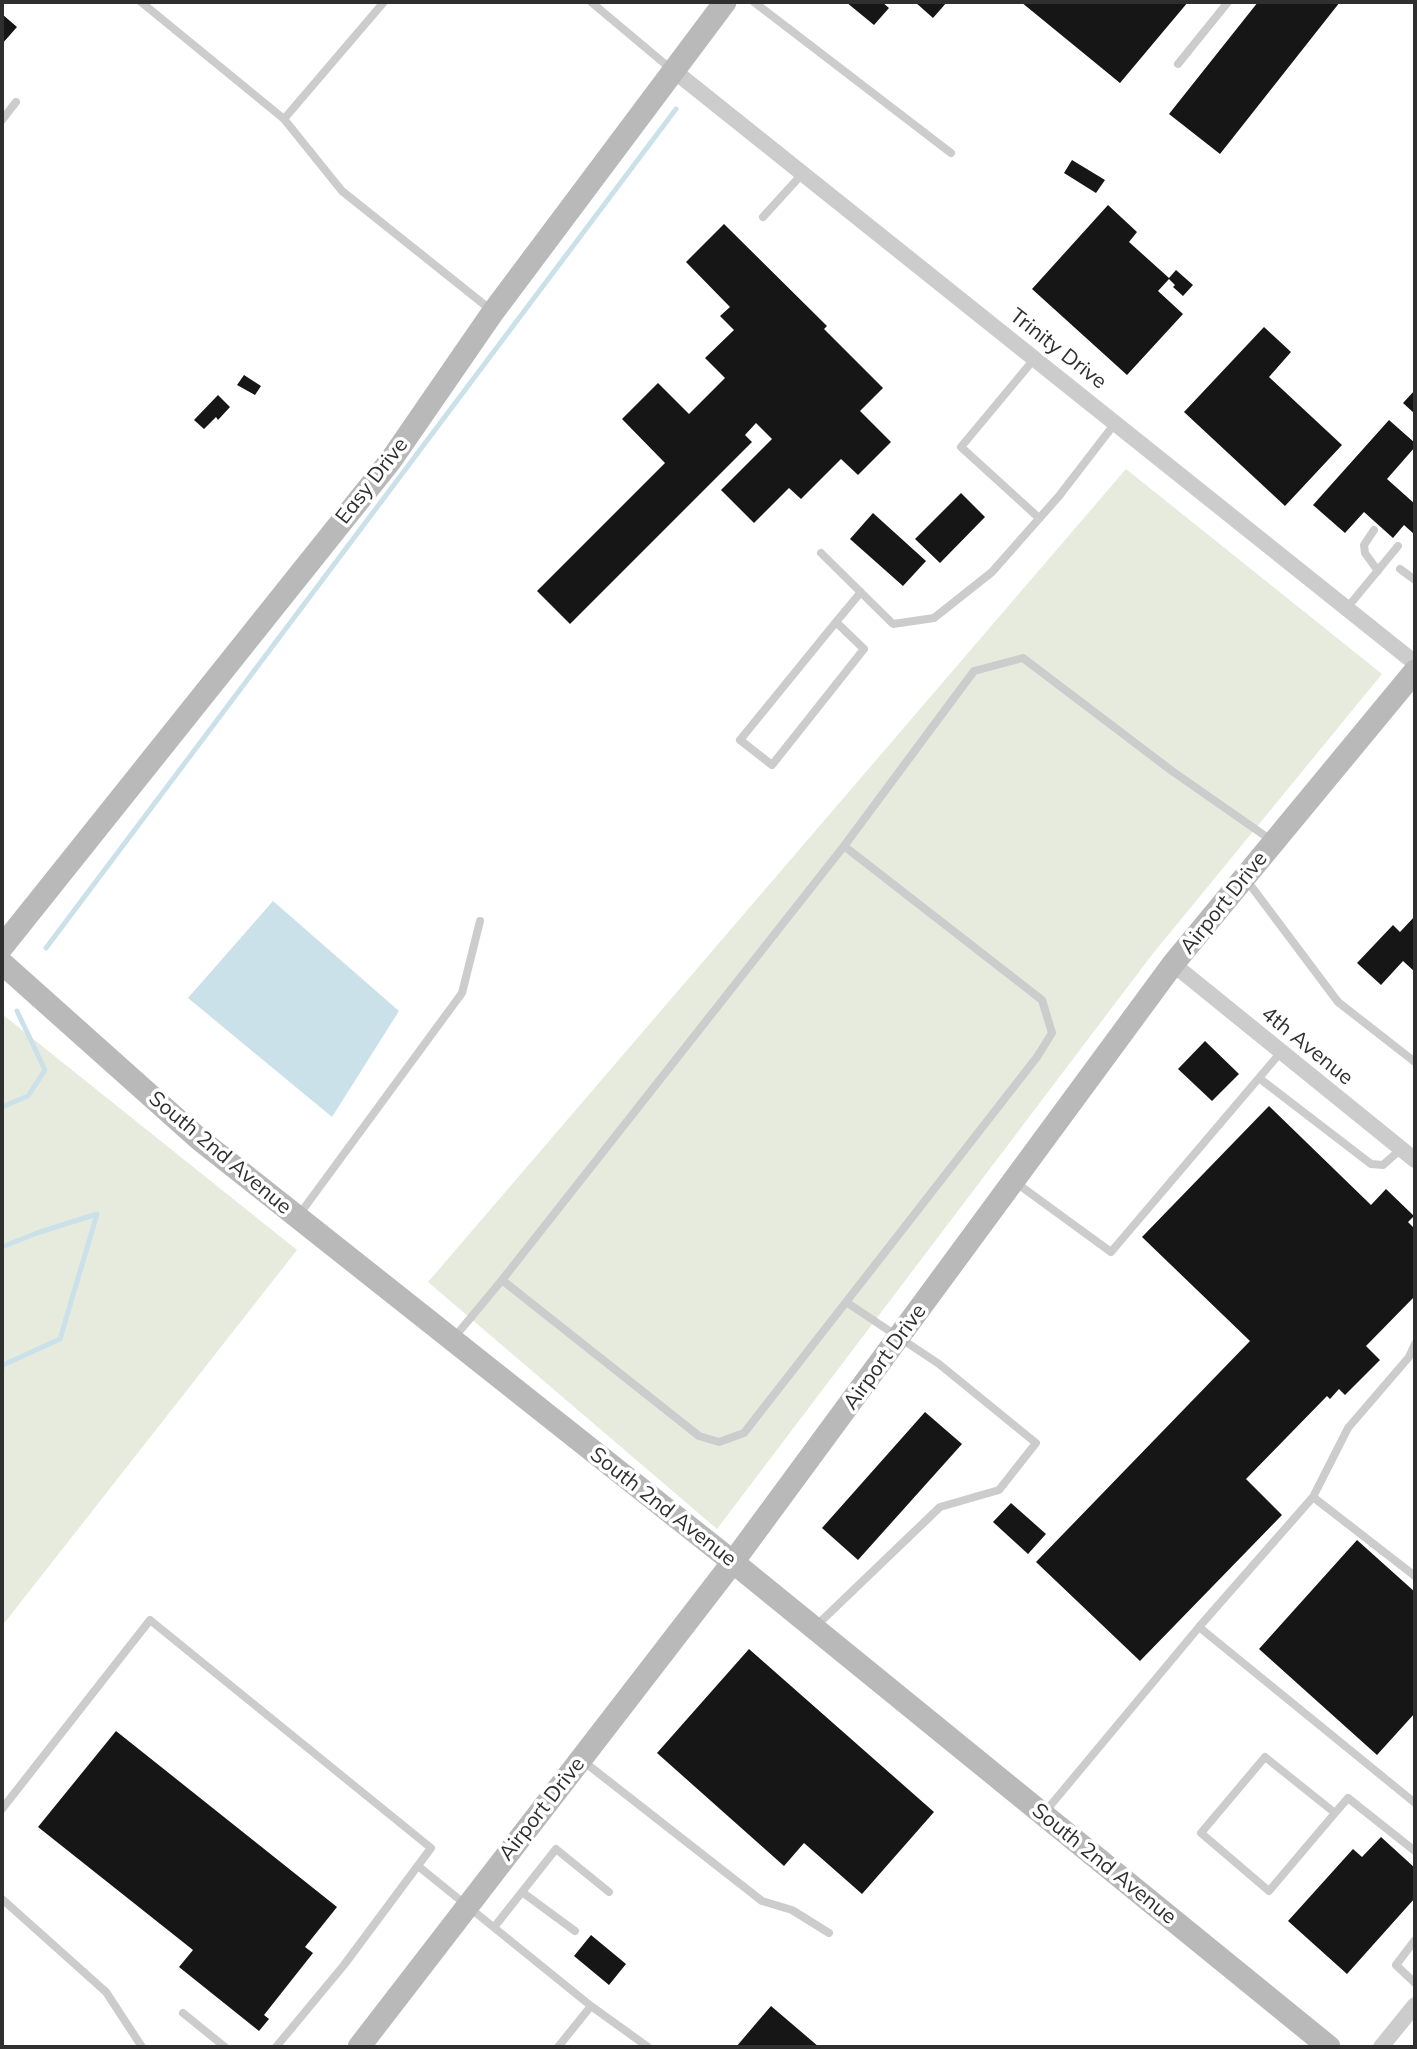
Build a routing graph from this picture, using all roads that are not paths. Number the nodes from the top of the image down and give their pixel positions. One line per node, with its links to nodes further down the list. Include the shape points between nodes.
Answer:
1 (141, 2): 10 (lane)
2 (384, 2): 10 (lane)
3 (591, 2): 8 (lane)
4 (725, 2): 8 (street, Easy Drive)
5 (754, 2): 12 (lane)
6 (1228, 2): 7 (lane)
7 (1178, 64)
8 (673, 70): 13 (street, Trinity Drive); 15 (street, Easy Drive)
9 (16, 102): 11 (lane)
10 (284, 119): 15 (lane, via 342,191)
11 (2, 120)
12 (951, 153)
13 (803, 173): 14 (lane); 16 (street, Trinity Drive)
14 (763, 217)
15 (493, 312): 34 (street, Easy Drive, via 391,460)
16 (1035, 358): 17 (street, Trinity Drive); 18 (lane, via 961,447)
17 (1116, 422): 18 (lane); 26 (street, Trinity Drive)
18 (1039, 518): 25 (lane, via 992,572 934,618 893,624)
19 (1374, 530): 23 (lane, via 1364,545)
20 (1398, 546): 23 (lane)
21 (821, 553): 25 (lane)
22 (1400, 569): 24 (lane)
23 (1378, 571): 26 (lane)
24 (1415, 580)
25 (861, 592): 27 (lane)
26 (1347, 608): 28 (street, Trinity Drive)
27 (836, 622): 27 (lane, via 740,740 772,765 864,649)
28 (1415, 663)
29 (1415, 671): 30 (street, Airport Drive)
30 (1274, 842): 31 (lane, via 1023,659 974,671); 32 (street, Airport Drive)
31 (844, 846): 44 (lane); 45 (lane, via 1042,1000 1052,1033)
32 (1244, 878): 36 (street, Airport Drive); 38 (lane, via 1338,1002)
33 (480, 921): 43 (lane, via 462,993)
34 (2, 947)
35 (2, 963): 43 (street, South 2nd Avenue, via 199,1139)
36 (1173, 964): 37 (street, 4th Avenue); 42 (street, Airport Drive)
37 (1282, 1052): 39 (lane); 40 (street, 4th Avenue)
38 (1415, 1062)
39 (1259, 1078): 40 (lane, via 1371,1164 1383,1165); 42 (lane, via 1111,1252)
40 (1401, 1149): 41 (street, 4th Avenue)
41 (1415, 1160)
42 (1014, 1181): 46 (street, Airport Drive)
43 (297, 1217): 47 (street, South 2nd Avenue)
44 (502, 1280): 45 (lane, via 699,1436 719,1442 744,1433); 47 (lane)
45 (846, 1303): 46 (lane)
46 (899, 1338): 50 (street, Airport Drive); 53 (lane, via 939,1364 1036,1443 999,1490 940,1507)
47 (452, 1340): 50 (street, South 2nd Avenue)
48 (1415, 1344): 49 (lane, via 1348,1428)
49 (1313, 1497): 51 (lane); 52 (lane)
50 (733, 1562): 53 (street, South 2nd Avenue); 54 (street, Airport Drive)
51 (1415, 1576)
52 (1199, 1627): 55 (lane); 58 (lane)
53 (814, 1628): 58 (street, South 2nd Avenue)
54 (581, 1759): 64 (street, Airport Drive); 67 (lane, via 762,1901 792,1910)
55 (1415, 1802)
56 (2, 1809): 60 (lane, via 150,1620 431,1848)
57 (1335, 1813): 57 (lane, via 1269,1891 1200,1833 1265,1757); 59 (lane, via 1348,1798)
58 (1043, 1815): 79 (street, South 2nd Avenue)
59 (1415, 1851)
60 (418, 1866): 64 (lane); 75 (lane)
61 (522, 1892): 62 (lane, via 556,1849); 65 (lane); 66 (lane)
62 (609, 1892)
63 (2, 1899): 73 (lane, via 106,1992)
64 (469, 1905): 65 (lane); 76 (street, Airport Drive)
65 (495, 1926): 71 (lane)
66 (575, 1931)
67 (829, 1933)
68 (1415, 1940): 69 (lane, via 1396,1965)
69 (1415, 1983)
70 (1415, 2005): 80 (street)
71 (591, 2006): 77 (lane); 78 (lane)
72 (183, 2013): 74 (lane)
73 (142, 2047)
74 (225, 2047)
75 (276, 2047)
76 (359, 2047)
77 (558, 2047)
78 (648, 2047)
79 (1329, 2047)
80 (1381, 2047)

